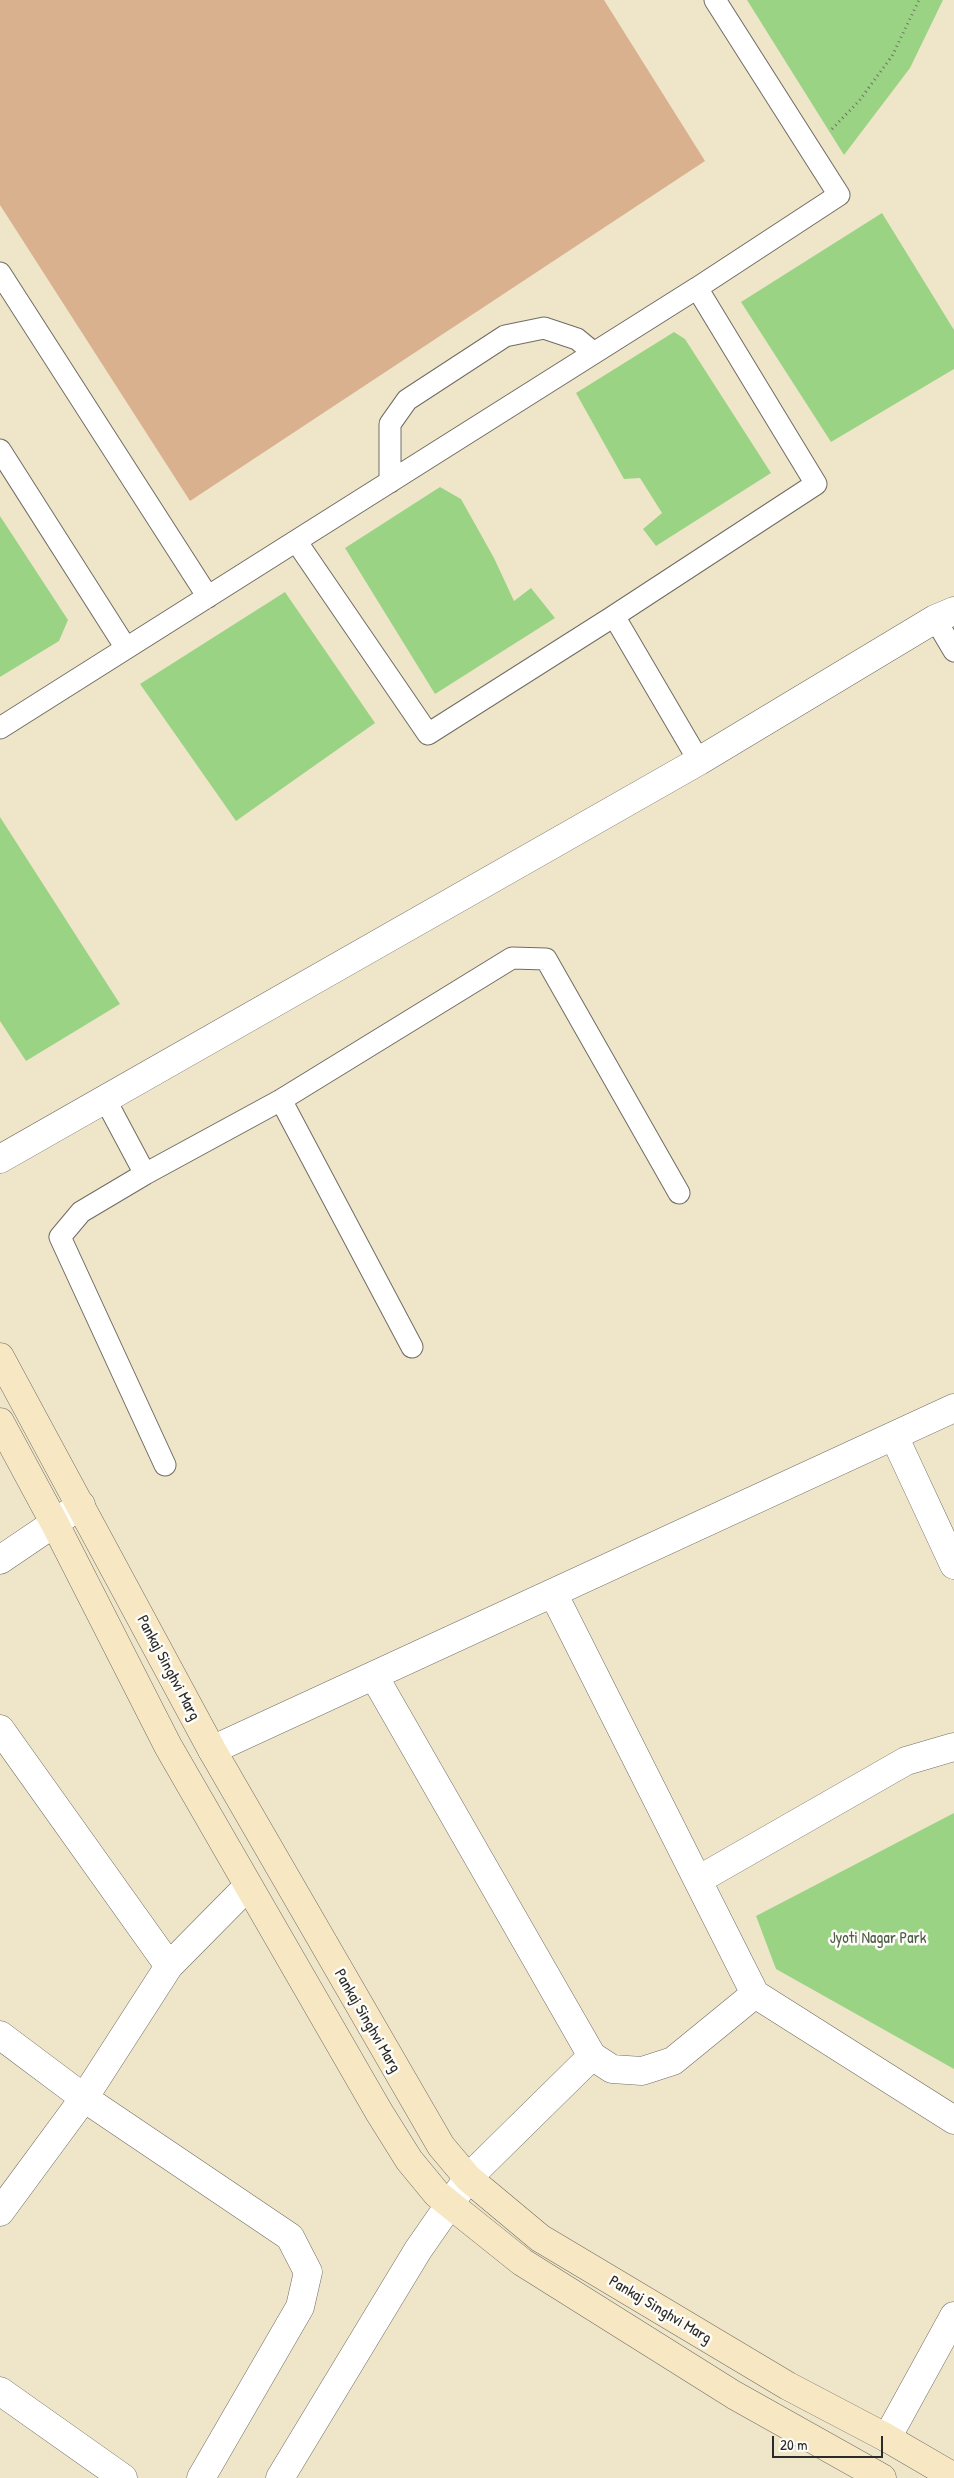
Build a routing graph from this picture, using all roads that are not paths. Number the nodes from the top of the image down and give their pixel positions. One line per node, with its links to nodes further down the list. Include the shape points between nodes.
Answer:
1 (715, 0): 3 (lane, via 839,195)
2 (0, 273): 8 (lane)
3 (697, 288): 4 (lane); 10 (lane, via 816,484)
4 (594, 353): 6 (lane); 6 (lane, via 577,339 544,328 505,336 407,400 390,424)
5 (0, 450): 11 (lane)
6 (390, 482): 7 (lane)
7 (296, 541): 8 (lane); 10 (lane, via 428,734)
8 (208, 597): 11 (lane)
9 (944, 615): 12 (lane); 14 (street)
10 (614, 616): 14 (lane)
11 (126, 648): 13 (lane)
12 (954, 651)
13 (0, 728)
14 (699, 761): 15 (street)
15 (105, 1098): 17 (street); 18 (lane)
16 (281, 1100): 18 (lane); 19 (lane, via 512,958 546,958); 20 (lane)
17 (0, 1159)
18 (145, 1174): 25 (lane, via 81,1212 60,1237)
19 (679, 1193)
20 (412, 1347)
21 (0, 1357): 26 (street, Pankaj Singhvi Marg)
22 (954, 1408): 24 (street)
23 (0, 1422): 27 (street, Pankaj Singhvi Marg)
24 (894, 1436): 29 (street); 30 (street)
25 (165, 1465)
26 (81, 1505): 27 (street); 34 (street, Pankaj Singhvi Marg)
27 (55, 1524): 28 (street); 36 (street, Pankaj Singhvi Marg, via 168,1746)
28 (0, 1560)
29 (954, 1565)
30 (553, 1593): 31 (street); 35 (street)
31 (374, 1676): 34 (street); 40 (street)
32 (0, 1728): 37 (street)
33 (954, 1747): 35 (street, via 906,1761)
34 (212, 1750): 43 (street, Pankaj Singhvi Marg, via 440,2146)
35 (698, 1880): 38 (street)
36 (248, 1886): 37 (street); 44 (street, Pankaj Singhvi Marg, via 409,2160)
37 (169, 1966): 41 (street)
38 (755, 1994): 40 (street, via 674,2061 642,2071 612,2069); 42 (street)
39 (0, 2035): 41 (street)
40 (592, 2056): 43 (street)
41 (84, 2098): 45 (street); 52 (street, via 290,2237 308,2272 300,2307)
42 (954, 2120)
43 (468, 2178): 44 (street); 48 (street, Pankaj Singhvi Marg, via 540,2238 788,2386)
44 (449, 2206): 49 (street, Pankaj Singhvi Marg, via 522,2262 734,2395); 53 (street, via 418,2250)
45 (0, 2212)
46 (954, 2316): 48 (street)
47 (0, 2392): 51 (street)
48 (887, 2438): 49 (street); 50 (street, Pankaj Singhvi Marg)
49 (879, 2476)
50 (954, 2477)
51 (123, 2478)
52 (201, 2478)
53 (280, 2478)

